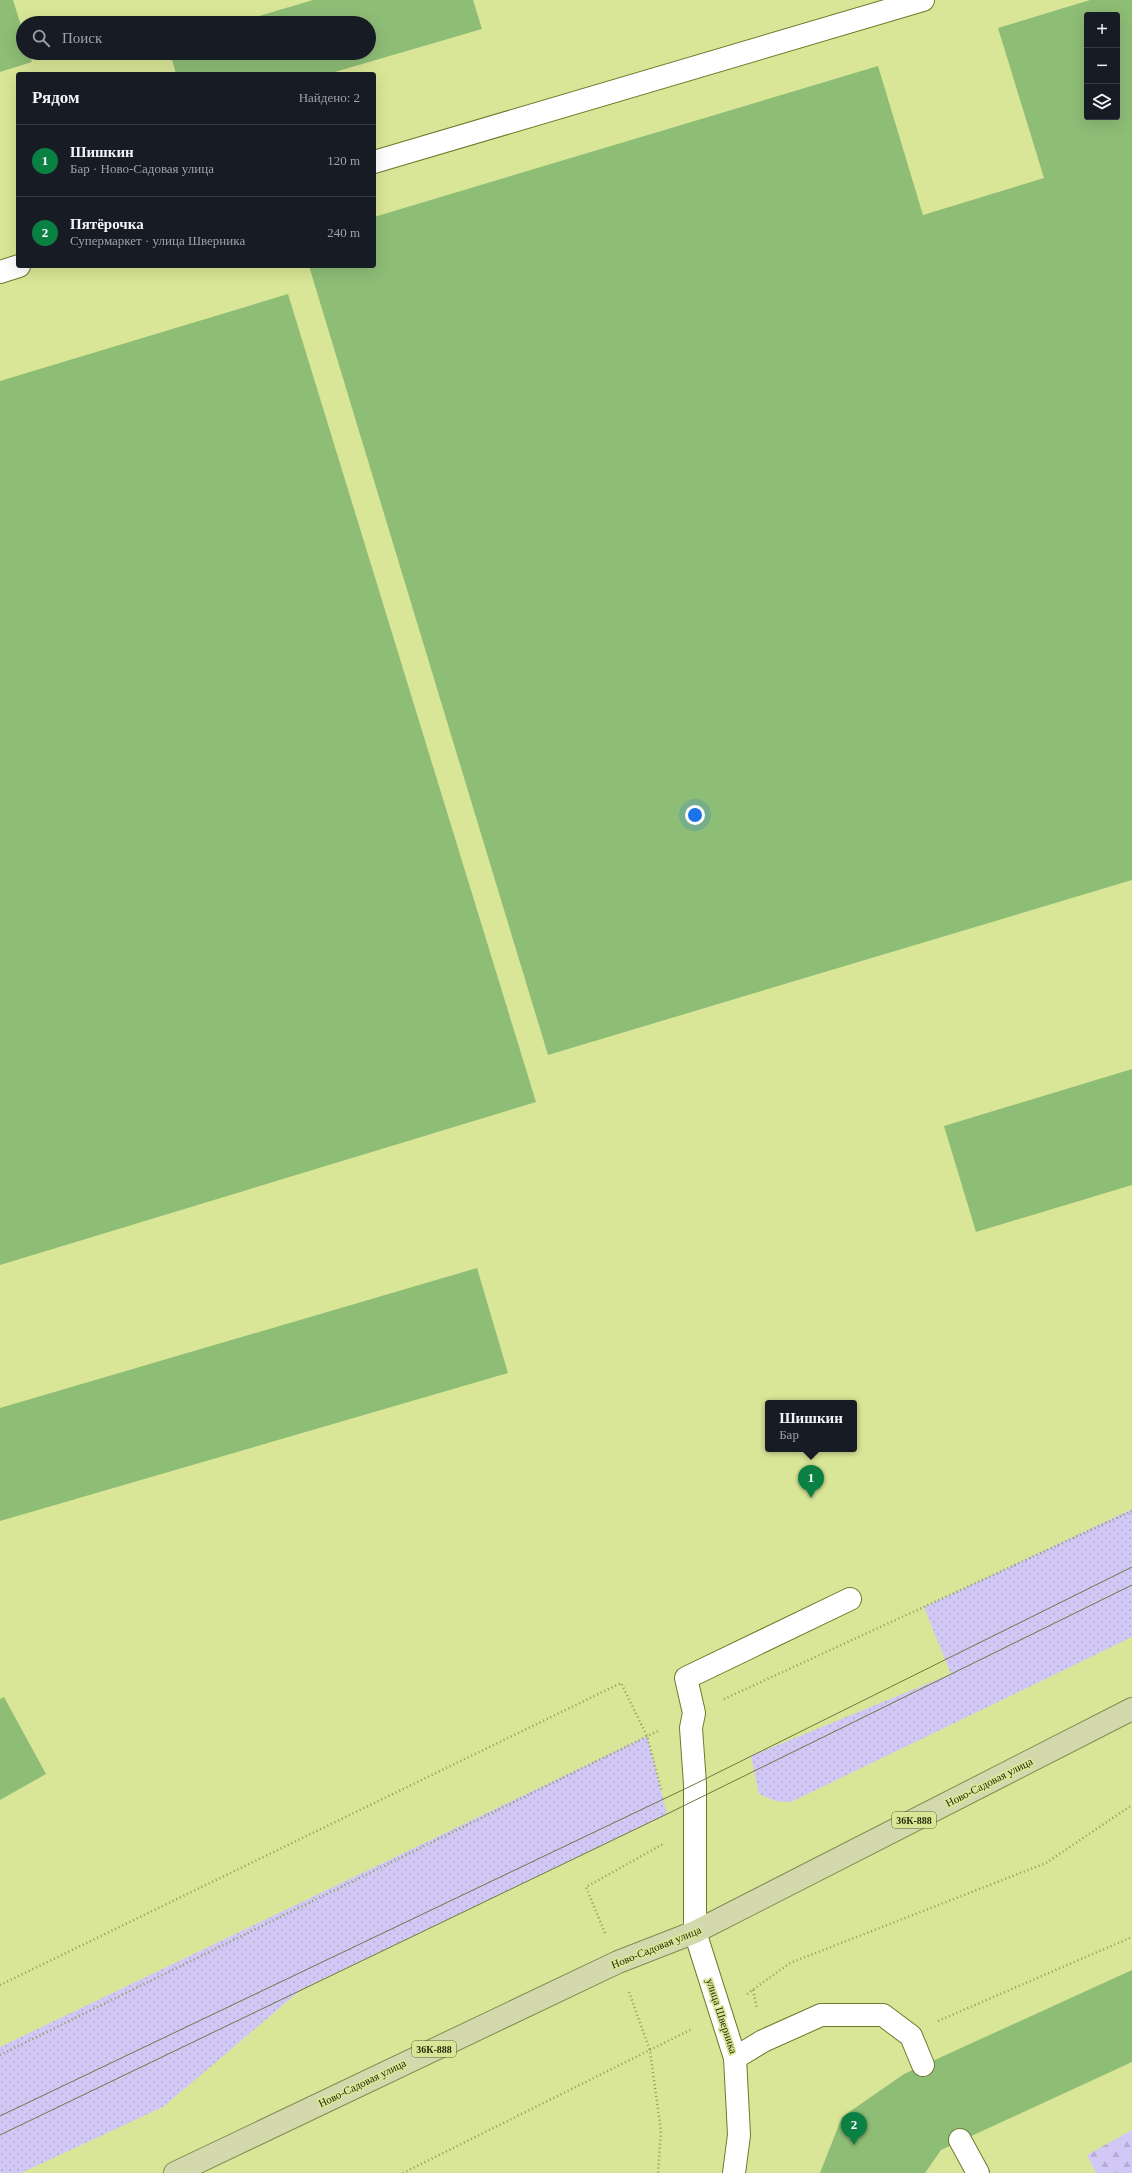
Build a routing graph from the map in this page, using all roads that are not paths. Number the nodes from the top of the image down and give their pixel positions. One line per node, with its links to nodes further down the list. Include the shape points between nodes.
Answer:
1 (923, 0): 2 (street)
2 (376, 161)
3 (16, 267): 4 (street)
4 (0, 272)
5 (850, 1598): 7 (street, улица Шверника, via 686,1678 694,1713 690,1728 695,1784)
6 (1132, 1709): 7 (main road, Ново-Садовая улица / 36К-888)
7 (695, 1932): 8 (street, улица Шверника); 11 (main road, Ново-Садовая улица / 36К-888, via 618,1962)
8 (735, 2058): 9 (street, via 763,2041 821,2015 883,2015 910,2036); 12 (street, улица Шверника, via 739,2135)
9 (923, 2065)
10 (960, 2140): 13 (street)
11 (175, 2173)
12 (734, 2173)
13 (978, 2173)

